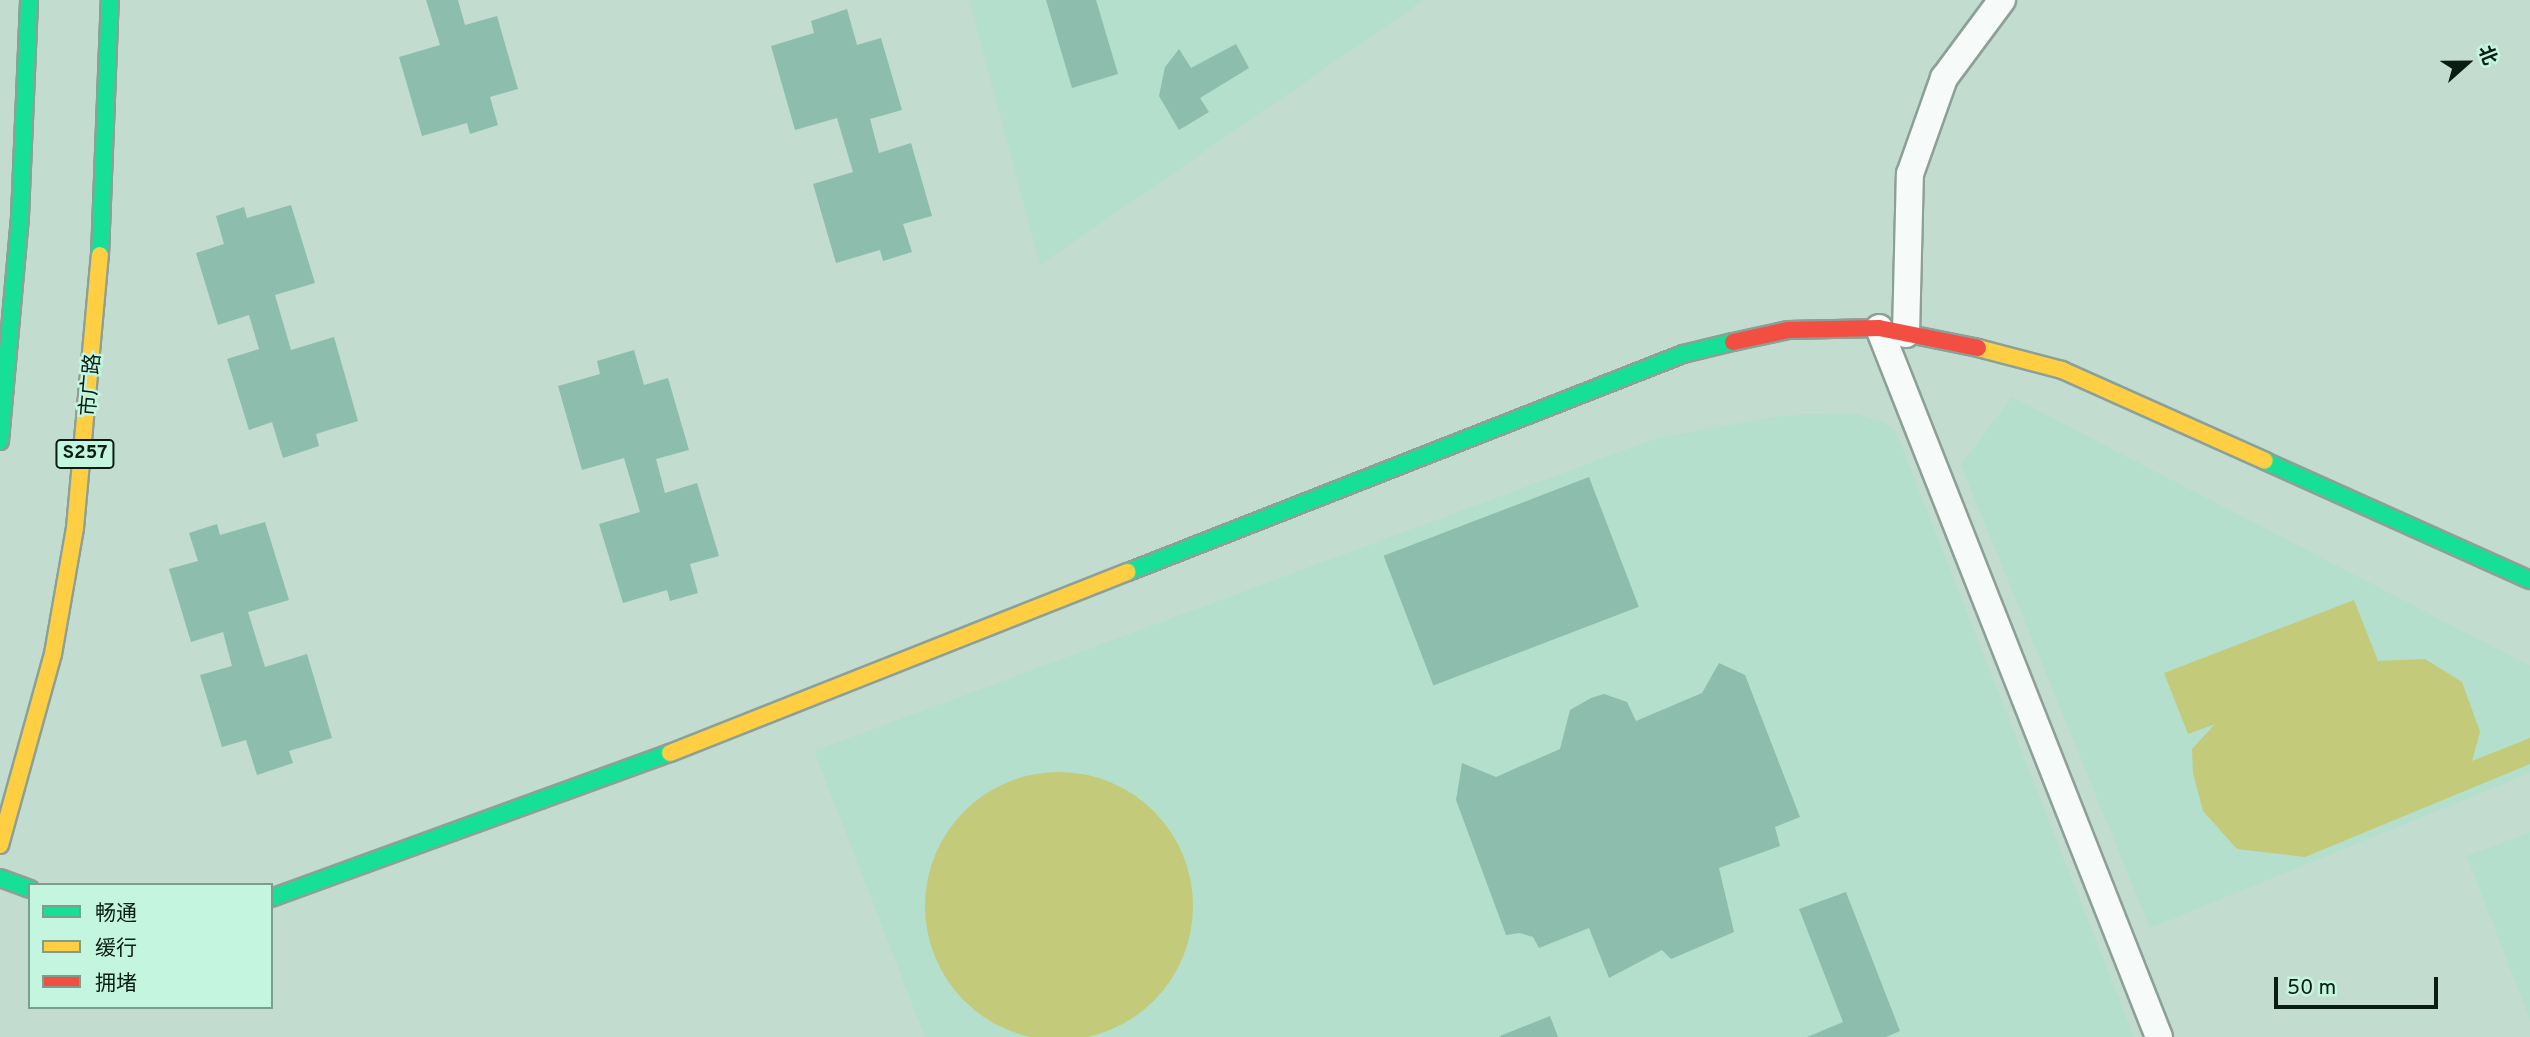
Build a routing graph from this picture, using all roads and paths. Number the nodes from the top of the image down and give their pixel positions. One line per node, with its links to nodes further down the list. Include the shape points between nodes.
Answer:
1 (29, 0): 6 (street)
2 (110, 0): 5 (street, 市广路 / S257)
3 (127, 0): 5 (street)
4 (2002, 0): 8 (street, via 1944,78 1910,174)
5 (108, 54): 11 (street, 市广路 / S257, via 98,302 75,528 53,654)
6 (13, 71): 9 (street, via 19,230)
7 (1880, 328): 8 (street); 14 (street, via 1788,330 1683,354 553,799); 15 (street)
8 (1906, 334): 10 (street, via 2062,370)
9 (0, 441)
10 (2530, 580)
11 (0, 845)
12 (0, 878): 13 (street)
13 (28, 888)
14 (273, 897)
15 (2159, 1037)

